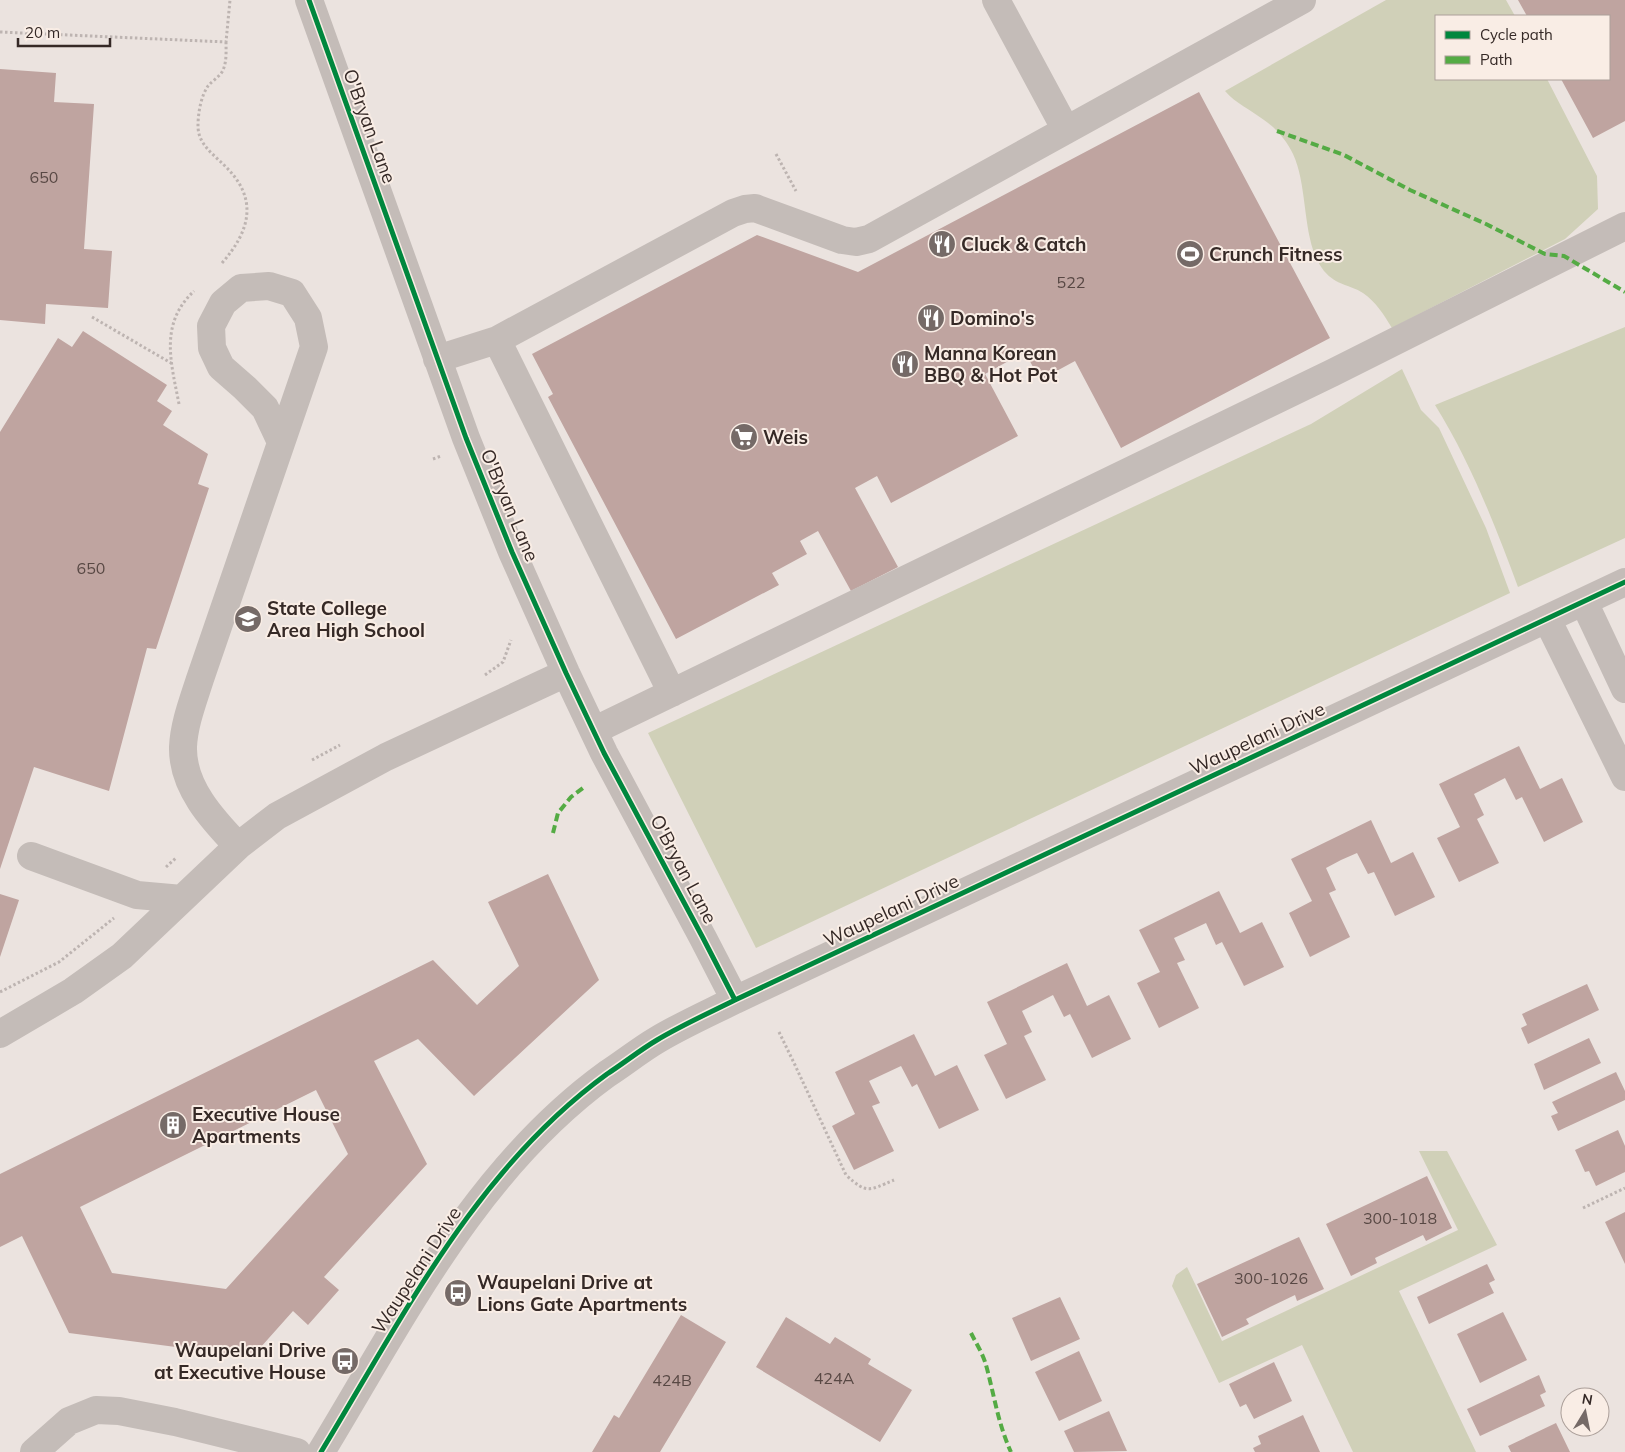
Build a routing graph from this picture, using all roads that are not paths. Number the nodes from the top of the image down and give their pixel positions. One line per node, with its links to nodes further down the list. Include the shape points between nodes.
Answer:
1 (309, 0): 7 (street, O'Bryan Lane)
2 (996, 0): 4 (street)
3 (1302, 0): 4 (street)
4 (1066, 130): 6 (street, via 869,239 856,242 842,240 756,208 733,213)
5 (1625, 226): 14 (street, via 1332,373)
6 (497, 340): 7 (street); 14 (street)
7 (437, 359): 12 (street, O'Bryan Lane, via 512,552)
8 (281, 442): 8 (street, via 314,347 308,318 292,293 269,286 241,288 223,303 211,326 212,348 221,367 265,408); 17 (street, via 200,679 183,748 186,772 193,790 216,823)
9 (1625, 582): 10 (street, Waupelani Drive)
10 (1584, 602): 11 (street, Waupelani Drive); 13 (street)
11 (1547, 619): 16 (street); 20 (street, Waupelani Drive)
12 (566, 673): 15 (street, O'Bryan Lane); 17 (street, via 378,761 277,816)
13 (1625, 689)
14 (672, 693): 15 (street)
15 (595, 730): 20 (street, O'Bryan Lane, via 604,753)
16 (1625, 777)
17 (238, 846): 19 (street)
18 (32, 856): 19 (street, via 137,895)
19 (182, 899): 21 (street, via 122,956 73,991)
20 (735, 1000): 24 (street, Waupelani Drive, via 657,1040 606,1075 559,1114 518,1156 450,1240)
21 (0, 1034)
22 (34, 1452): 23 (street, via 69,1421 96,1410 175,1422)
23 (297, 1452)
24 (321, 1452)

